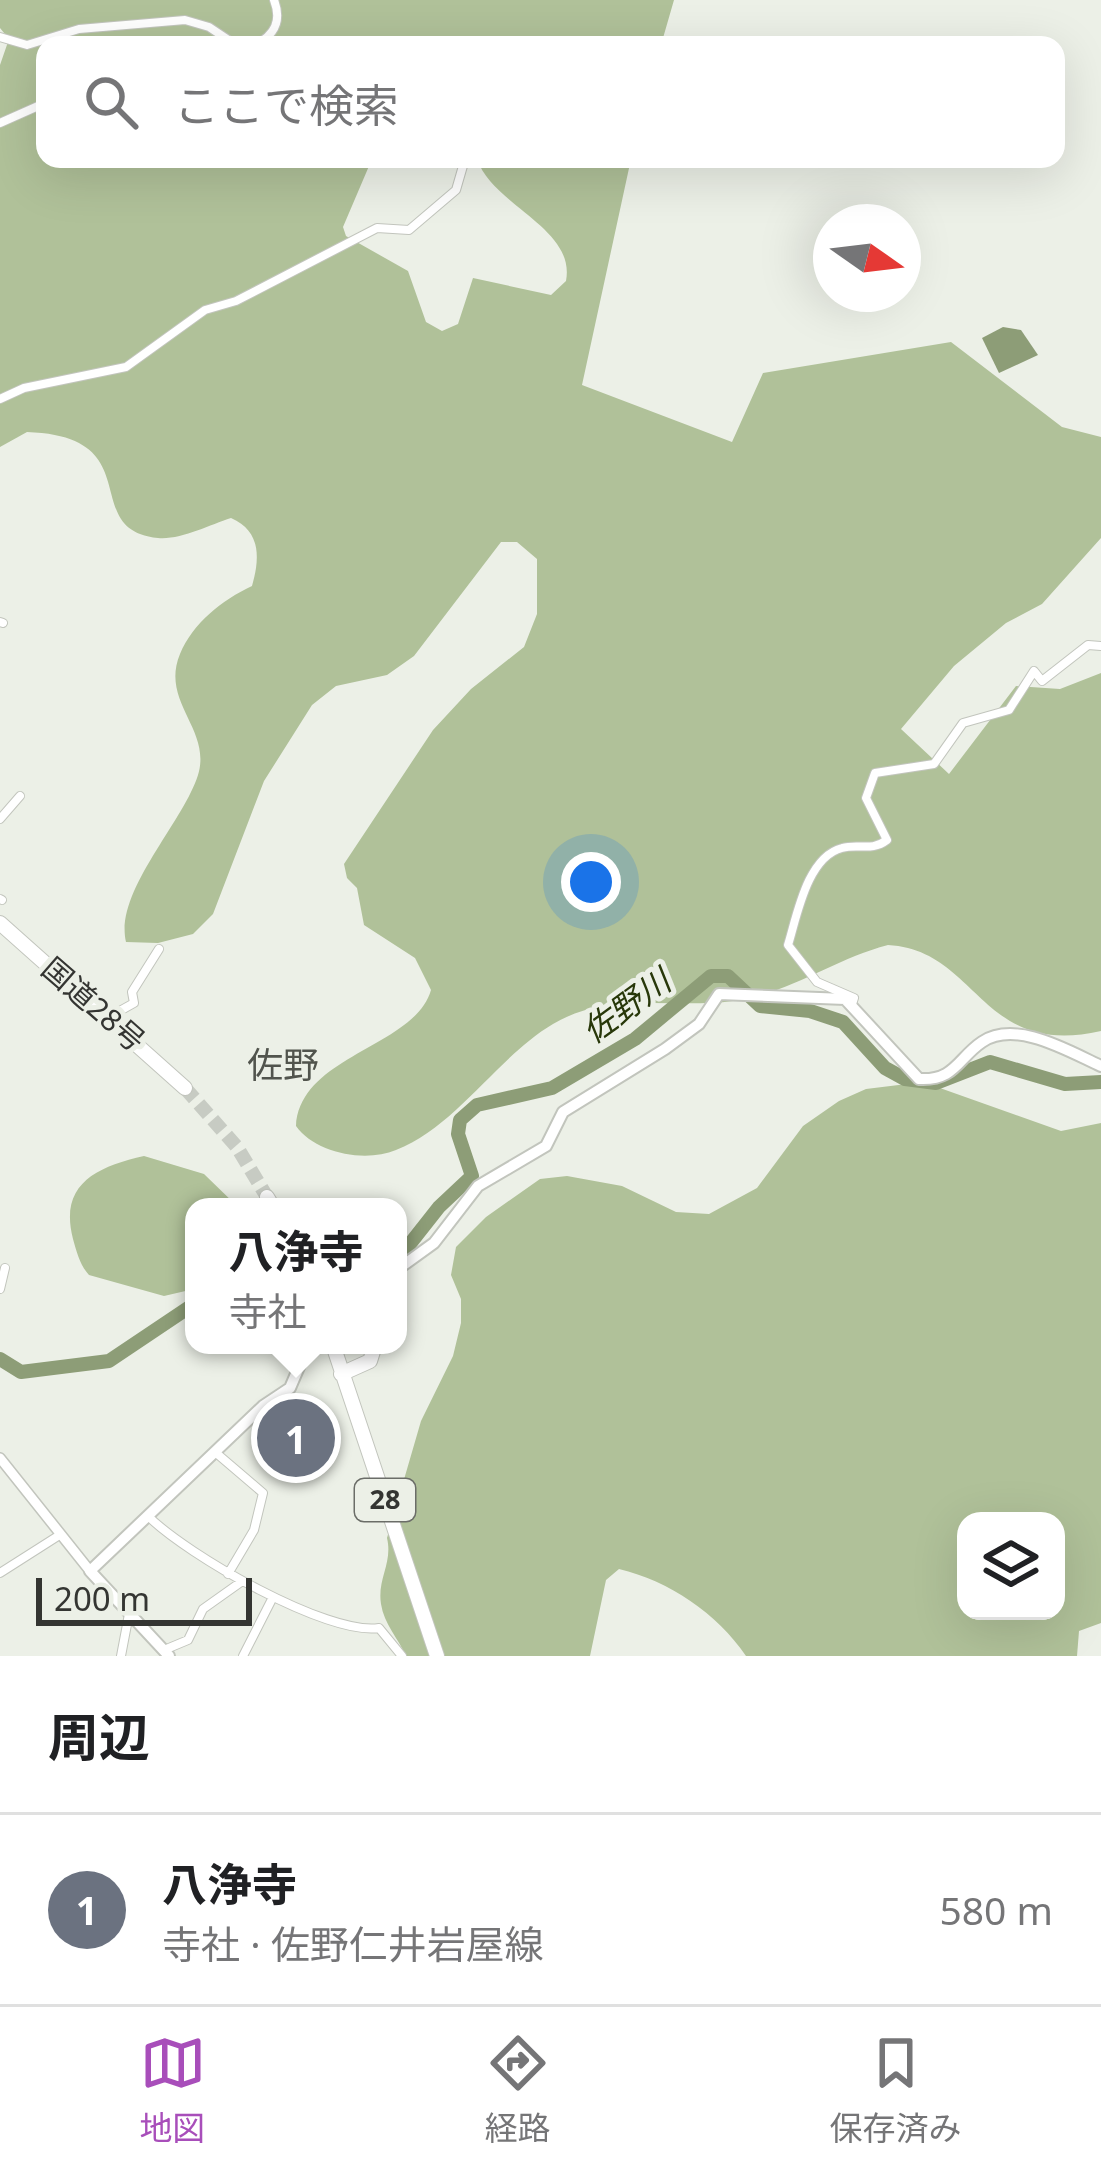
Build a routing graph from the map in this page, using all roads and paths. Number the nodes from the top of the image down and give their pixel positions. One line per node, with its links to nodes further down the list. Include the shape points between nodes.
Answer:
1 (274, 0): 4 (street, via 279,18)
2 (56, 36): 3 (street, via 185,20)
3 (222, 36)
4 (267, 36)
5 (0, 37): 6 (street)
6 (36, 42)
7 (36, 107): 8 (street)
8 (0, 123)
9 (462, 168): 10 (street, via 456,190 409,230 377,228 205,310 126,367)
10 (0, 399)
11 (1101, 646): 16 (street, via 1088,645 1042,681 1034,671 1010,710 963,723 934,764 875,773 866,798 887,840 839,849 820,865 788,945 817,982 854,998)
12 (20, 796): 13 (street)
13 (0, 819)
14 (0, 924): 17 (highway, 国道28号)
15 (159, 949): 17 (street, via 132,992 134,1004)
16 (852, 1004): 18 (main road, via 920,1079 952,1072 979,1043 1005,1034); 20 (main road, via 714,997 682,1037 562,1112 546,1147 478,1186 434,1243)
17 (107, 1018): 19 (highway, 国道28号)
18 (1101, 1066)
19 (185, 1088)
20 (407, 1262)
21 (5, 1268): 22 (street)
22 (0, 1289)
23 (308, 1354): 27 (main road, via 290,1388)
24 (335, 1354): 26 (highway, 28)
25 (372, 1354): 26 (highway)
26 (341, 1374): 41 (highway, 28)
27 (215, 1452): 29 (main road); 33 (street, via 263,1493 254,1530)
28 (0, 1458): 30 (street)
29 (148, 1516): 31 (main road); 33 (street)
30 (58, 1536): 31 (street); 32 (street)
31 (90, 1571): 36 (main road)
32 (0, 1573)
33 (228, 1574): 34 (street)
34 (241, 1582): 35 (street); 37 (street, via 203,1609 188,1640)
35 (271, 1600): 39 (street); 40 (street, via 356,1632 379,1628)
36 (129, 1614): 37 (main road); 38 (street)
37 (166, 1653)
38 (121, 1656)
39 (243, 1656)
40 (402, 1656)
41 (436, 1656)

